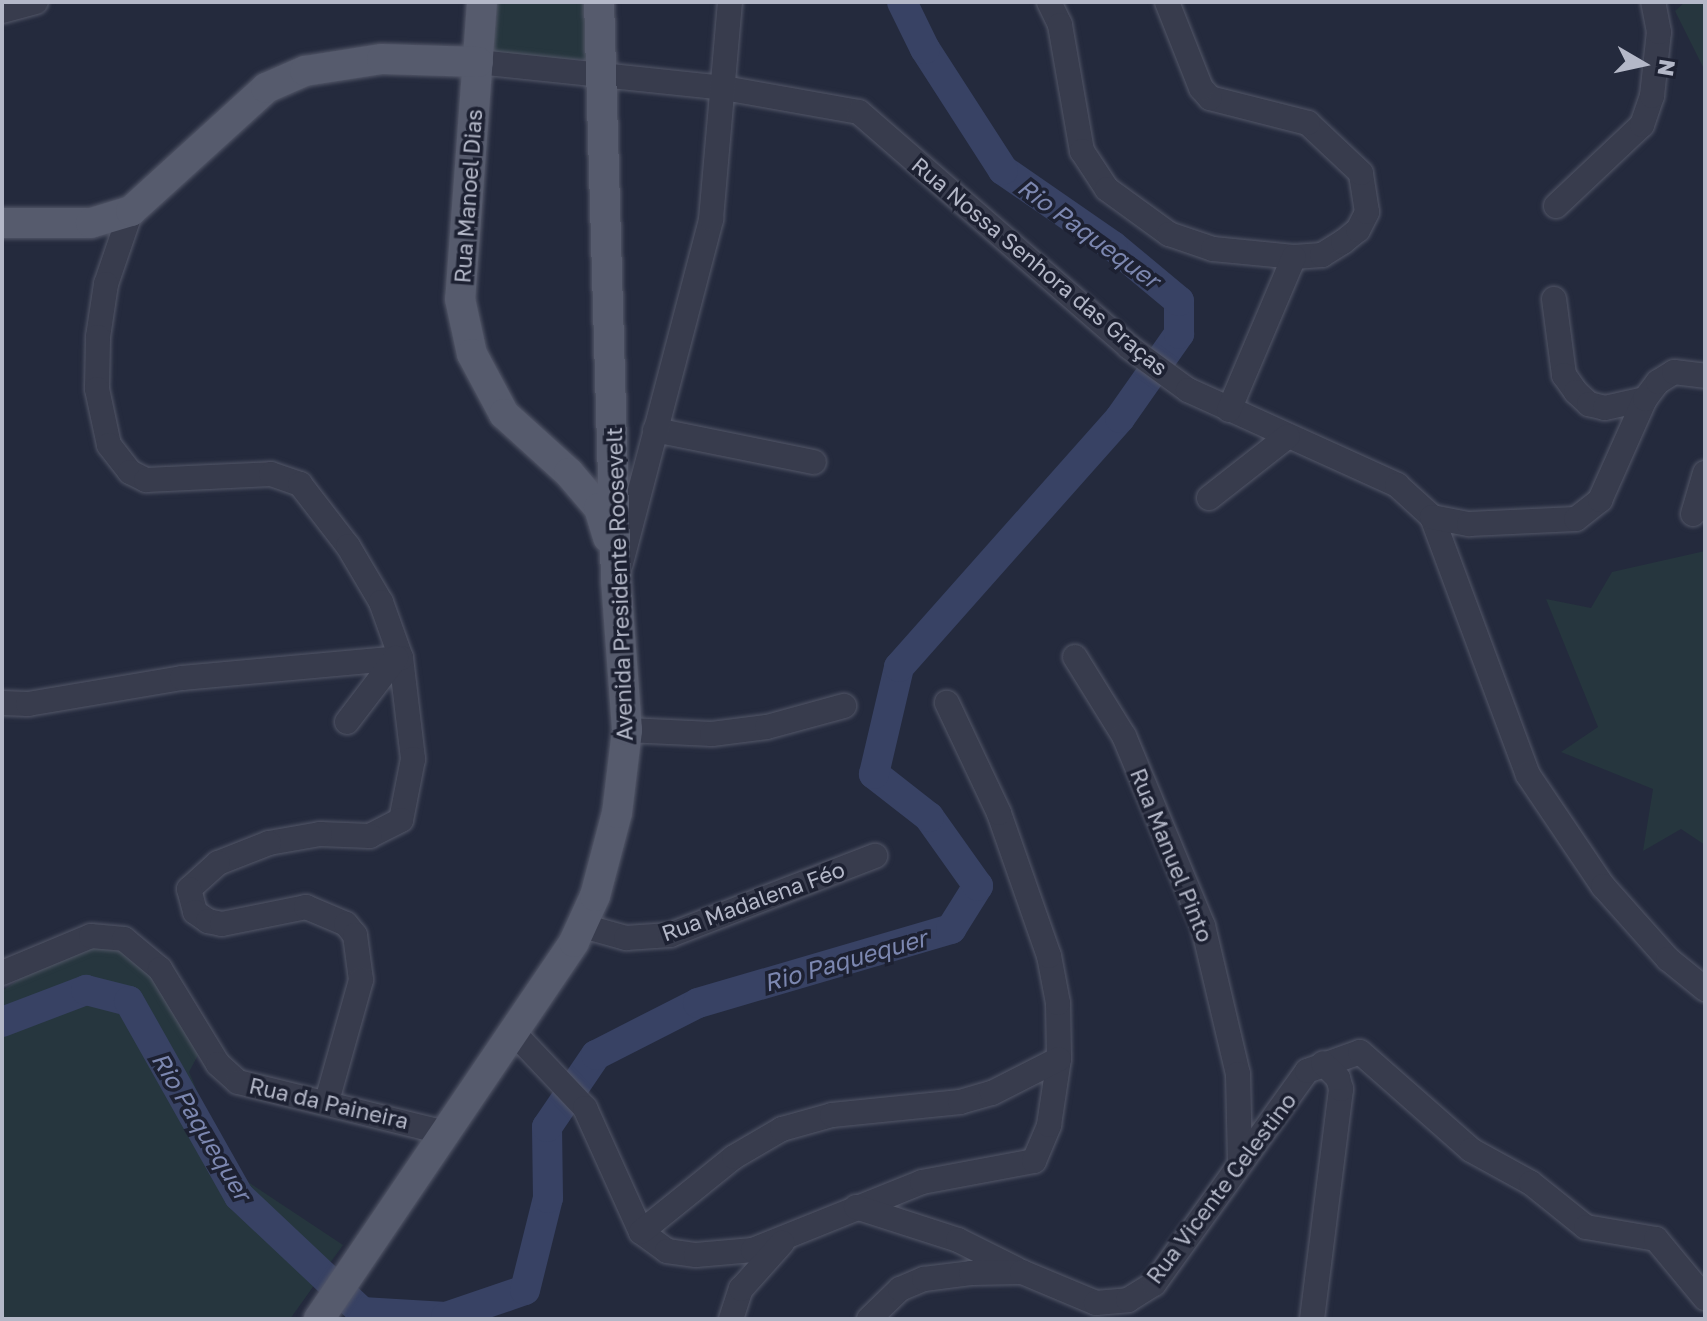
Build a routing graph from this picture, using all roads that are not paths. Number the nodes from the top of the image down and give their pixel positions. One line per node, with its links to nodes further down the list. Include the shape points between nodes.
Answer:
1 (36, 2): 8 (street)
2 (482, 2): 9 (main road, Rua Manoel Dias)
3 (599, 2): 10 (main road, Avenida Presidente Roosevelt)
4 (730, 2): 11 (street)
5 (1049, 2): 15 (street, via 1060,25 1082,151 1107,189 1169,234)
6 (1167, 2): 15 (street, via 1201,88 1210,98 1308,123 1361,173 1368,199 1358,230 1322,255)
7 (1653, 2): 12 (street, via 1659,32 1652,96 1642,125)
8 (2, 11)
9 (478, 62): 10 (street, Rua Nossa Senhora das Graças); 13 (main road, via 382,59 305,71 266,88); 24 (main road, Rua Manoel Dias, via 460,299 466,327 472,354 504,414)
10 (602, 74): 11 (street, Rua Nossa Senhora das Graças); 22 (main road, Avenida Presidente Roosevelt)
11 (724, 88): 19 (street, Rua Nossa Senhora das Graças, via 859,112 1129,347 1188,390); 20 (street, via 703,256)
12 (1556, 206)
13 (131, 211): 14 (main road, via 91,223); 31 (street, via 106,284 98,337 97,389 109,445 130,472 146,480 271,474 300,484 348,546 381,602)
14 (2, 223)
15 (1294, 257): 19 (street)
16 (1554, 299): 18 (street, via 1564,375 1576,392 1589,404 1605,408)
17 (1705, 376): 18 (street, via 1674,372)
18 (1645, 399): 28 (street, via 1600,500 1576,519 1469,524)
19 (1229, 410): 21 (street, Rua Nossa Senhora das Graças)
20 (655, 430): 23 (street); 29 (street)
21 (1288, 436): 26 (street); 28 (street, Rua Nossa Senhora das Graças, via 1397,485)
22 (613, 454): 24 (main road, via 602,485); 29 (main road, Avenida Presidente Roosevelt)
23 (814, 462)
24 (569, 473): 29 (main road, Rua Manoel Dias, via 599,508)
25 (1705, 473): 27 (street)
26 (1209, 498)
27 (1693, 514)
28 (1432, 517): 40 (street, Rua Nossa Senhora das Graças, via 1528,775 1611,896 1668,959)
29 (616, 580): 36 (main road, Avenida Presidente Roosevelt)
30 (1075, 657): 46 (street, Rua Manuel Pinto, via 1124,736 1203,926 1238,1074)
31 (398, 658): 32 (street, via 182,678 28,704); 35 (street); 44 (street, via 413,759 401,820 370,836 320,834 269,843 218,863 189,889 195,912 208,921 222,924 306,907 346,924 355,935 361,980)
32 (2, 703)
33 (947, 703): 42 (street, via 999,813 1049,956 1058,1003)
34 (844, 706): 36 (street, via 767,727 712,734)
35 (347, 722)
36 (627, 730): 38 (main road, Avenida Presidente Roosevelt, via 617,813)
37 (875, 856): 38 (street, Rua Madalena Féo, via 670,935 626,938)
38 (583, 926): 41 (main road, Avenida Presidente Roosevelt)
39 (2, 973): 44 (street, Rua da Paineira, via 91,936 124,939 160,969 218,1064 238,1082)
40 (1705, 989)
41 (515, 1034): 45 (main road, Avenida Presidente Roosevelt); 48 (street, via 577,1098)
42 (1059, 1059): 47 (street, via 1043,1148 1034,1161 922,1182); 48 (street, via 992,1093 960,1102 832,1115 782,1129 726,1163)
43 (1323, 1063): 46 (street, Rua Vicente Celestino, via 1307,1071); 51 (street, via 1360,1052 1369,1055 1416,1105 1471,1150 1531,1183 1586,1227 1656,1239 1684,1280); 53 (street, via 1341,1089)
44 (327, 1101): 45 (street, Rua da Paineira)
45 (446, 1133): 52 (main road, Avenida Presidente Roosevelt)
46 (1240, 1163): 50 (street, Rua Vicente Celestino, via 1154,1284 1128,1300 1096,1303)
47 (856, 1207): 49 (street); 50 (street, Rua Vicente Celestino, via 958,1240)
48 (641, 1232): 49 (street, via 656,1247 696,1255 753,1250)
49 (785, 1240): 54 (street, via 741,1289)
50 (1022, 1272): 55 (street, Rua Vicente Celestino, via 924,1279 900,1289)
51 (1705, 1298)
52 (321, 1316)
53 (1311, 1316)
54 (731, 1319)
55 (869, 1319)

